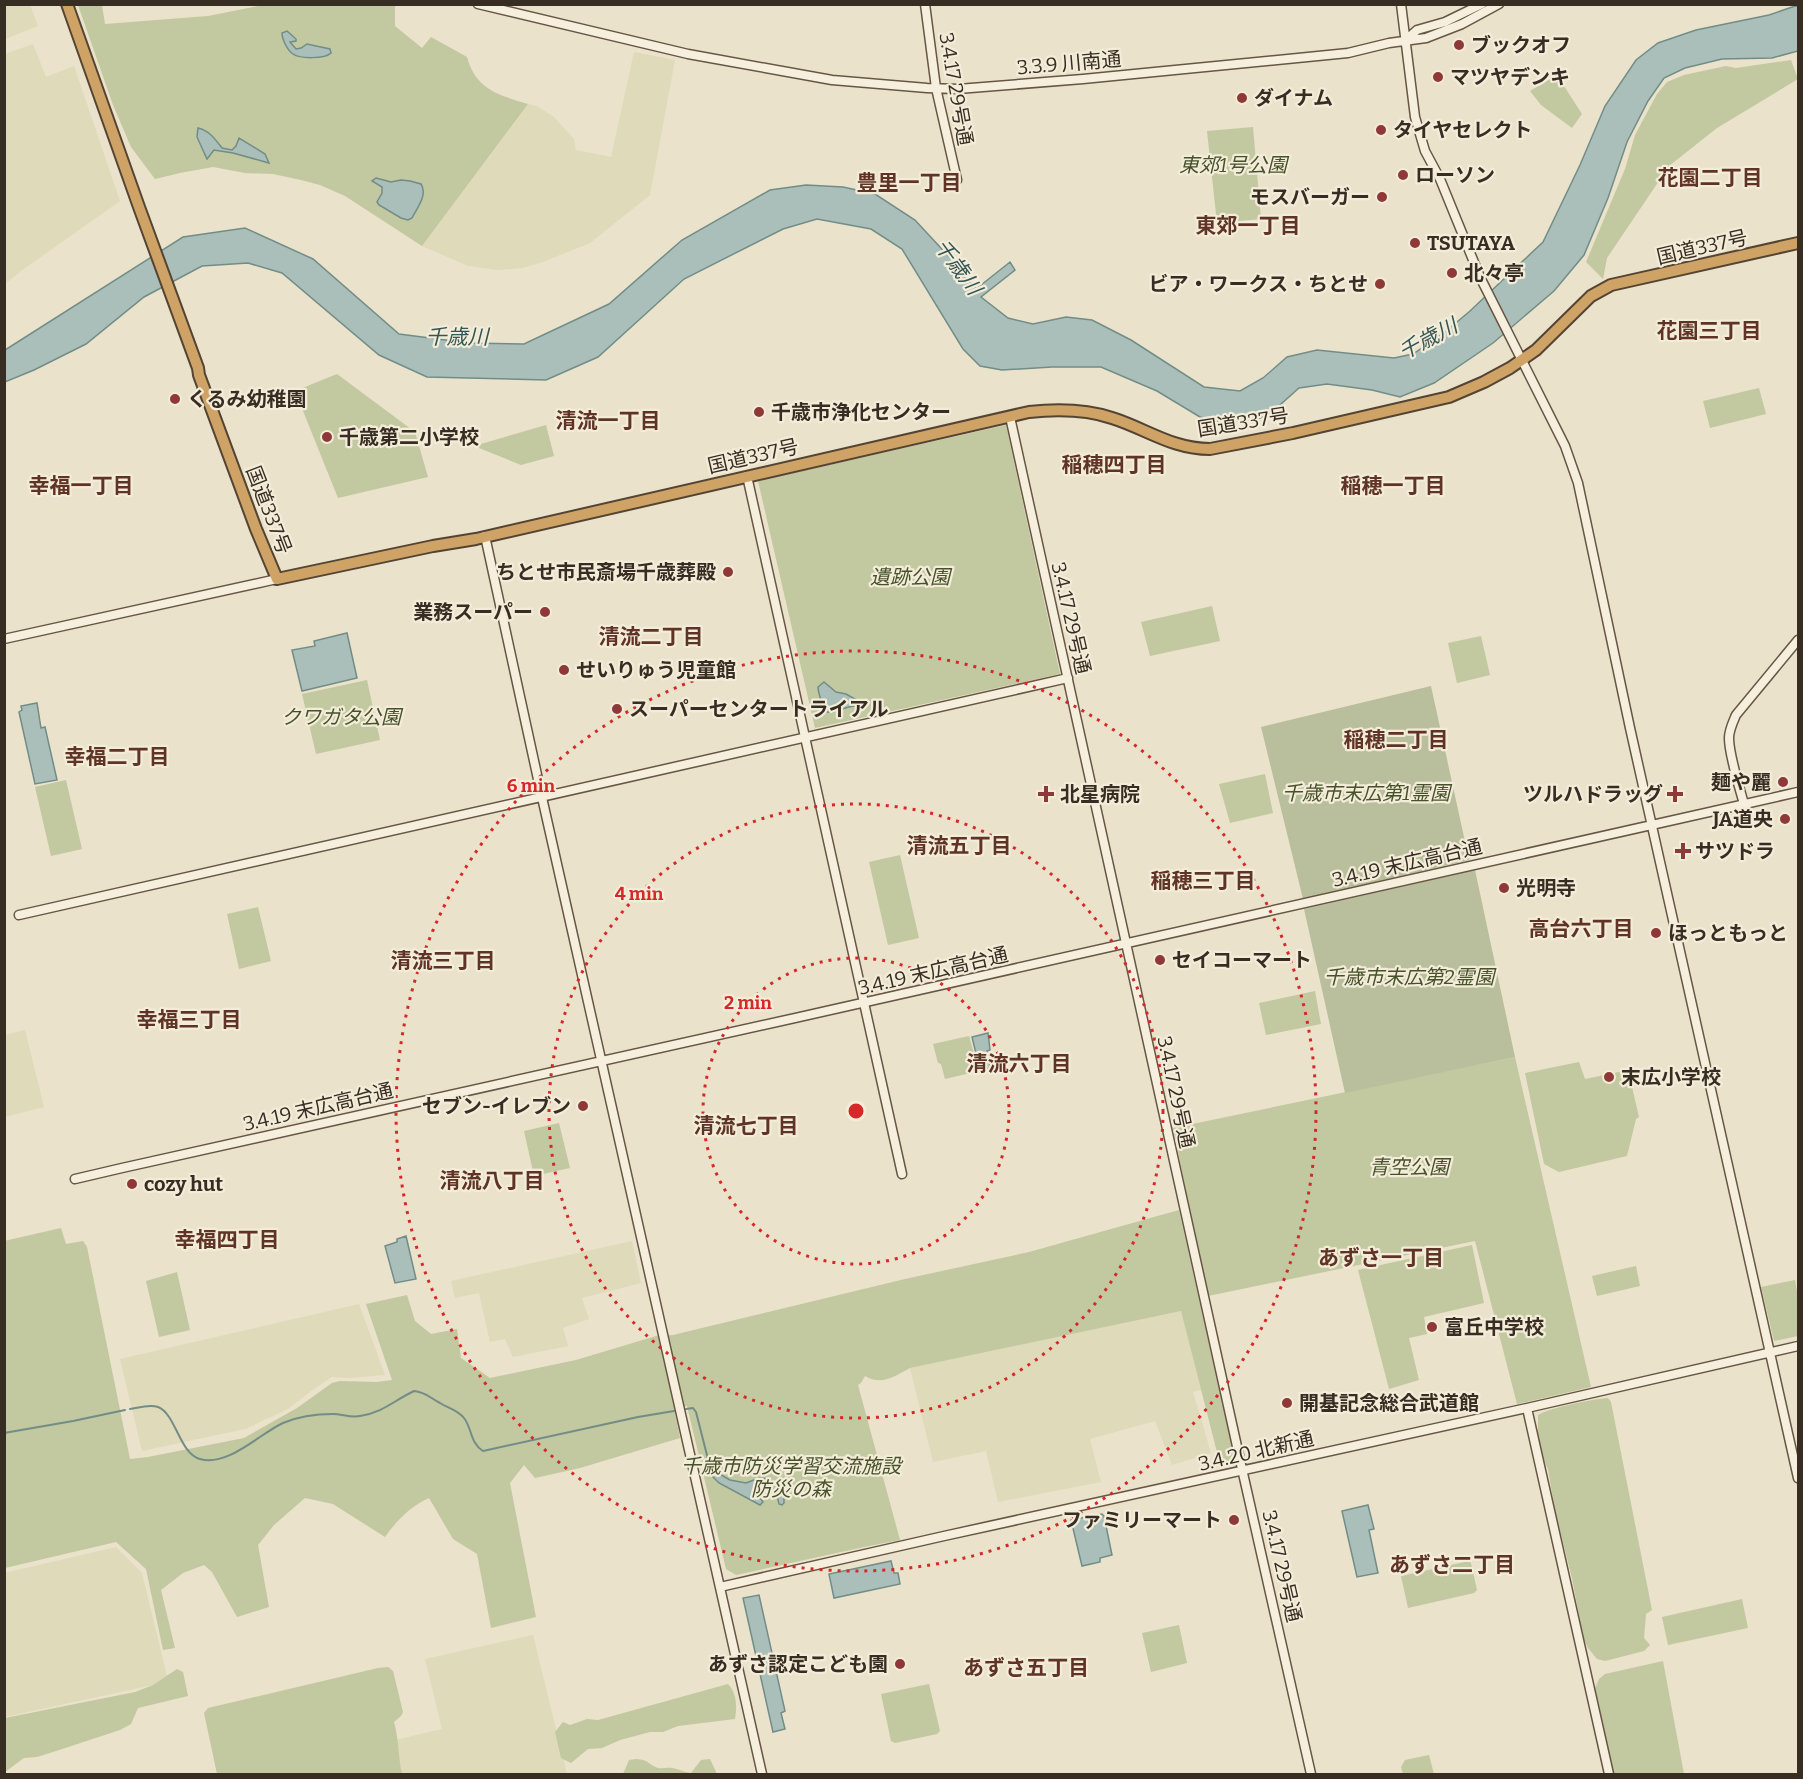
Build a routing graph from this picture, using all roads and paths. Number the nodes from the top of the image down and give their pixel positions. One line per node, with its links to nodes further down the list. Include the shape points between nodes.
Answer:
1 (67, 4): 15 (highway, 国道337号)
2 (478, 4): 8 (street, 3.3.9 川南通, via 735,63 832,80)
3 (925, 4): 8 (street, 3.4.17 29号通)
4 (1401, 4): 7 (street)
5 (1482, 4): 7 (street, 3.3.9 川南通, via 1418,30)
6 (1499, 4): 7 (street, 3.3.9 川南通, via 1462,24)
7 (1406, 41): 8 (street, 3.3.9 川南通, via 1336,54 1083,79); 11 (street, via 1415,117 1425,151 1480,277)
8 (936, 88): 9 (street, 3.4.17 29号通)
9 (957, 180)
10 (1798, 243): 11 (highway, 国道337号, via 1611,285 1592,296)
11 (1522, 360): 12 (highway, 国道337号, via 1449,397 1210,449 1178,446 1096,414 1053,410); 23 (street, via 1565,446 1578,483)
12 (1010, 417): 13 (highway, 国道337号); 18 (street, 3.4.17 29号通)
13 (747, 476): 14 (highway, 国道337号); 19 (street)
14 (485, 537): 15 (highway, 国道337号); 21 (street)
15 (276, 579): 16 (street)
16 (4, 639)
17 (1798, 640): 22 (street, via 1736,715 1731,729 1730,747)
18 (1068, 678): 19 (street); 25 (street, 3.4.17 29号通)
19 (806, 737): 21 (street); 26 (street)
20 (1798, 792): 22 (street, 3.4.19 末広高台通)
21 (542, 796): 24 (street); 27 (street)
22 (1744, 804): 23 (street, 3.4.19 末広高台通)
23 (1652, 825): 25 (street, 3.4.19 末広高台通); 31 (street)
24 (19, 915)
25 (1127, 944): 26 (street, 3.4.19 末広高台通); 33 (street, 3.4.17 29号通)
26 (865, 1004): 27 (street, 3.4.19 末広高台通); 28 (street)
27 (602, 1061): 29 (street, 3.4.19 末広高台通); 35 (street)
28 (902, 1174)
29 (75, 1179)
30 (1798, 1346): 31 (street, 3.4.20 北新通)
31 (1771, 1352): 32 (street, 3.4.20 北新通); 34 (street)
32 (1527, 1408): 33 (street, 3.4.20 北新通); 38 (street)
33 (1243, 1471): 35 (street, 3.4.20 北新通); 37 (street, 3.4.17 29号通)
34 (1798, 1478)
35 (720, 1587): 36 (street)
36 (762, 1774)
37 (1311, 1774)
38 (1609, 1774)

